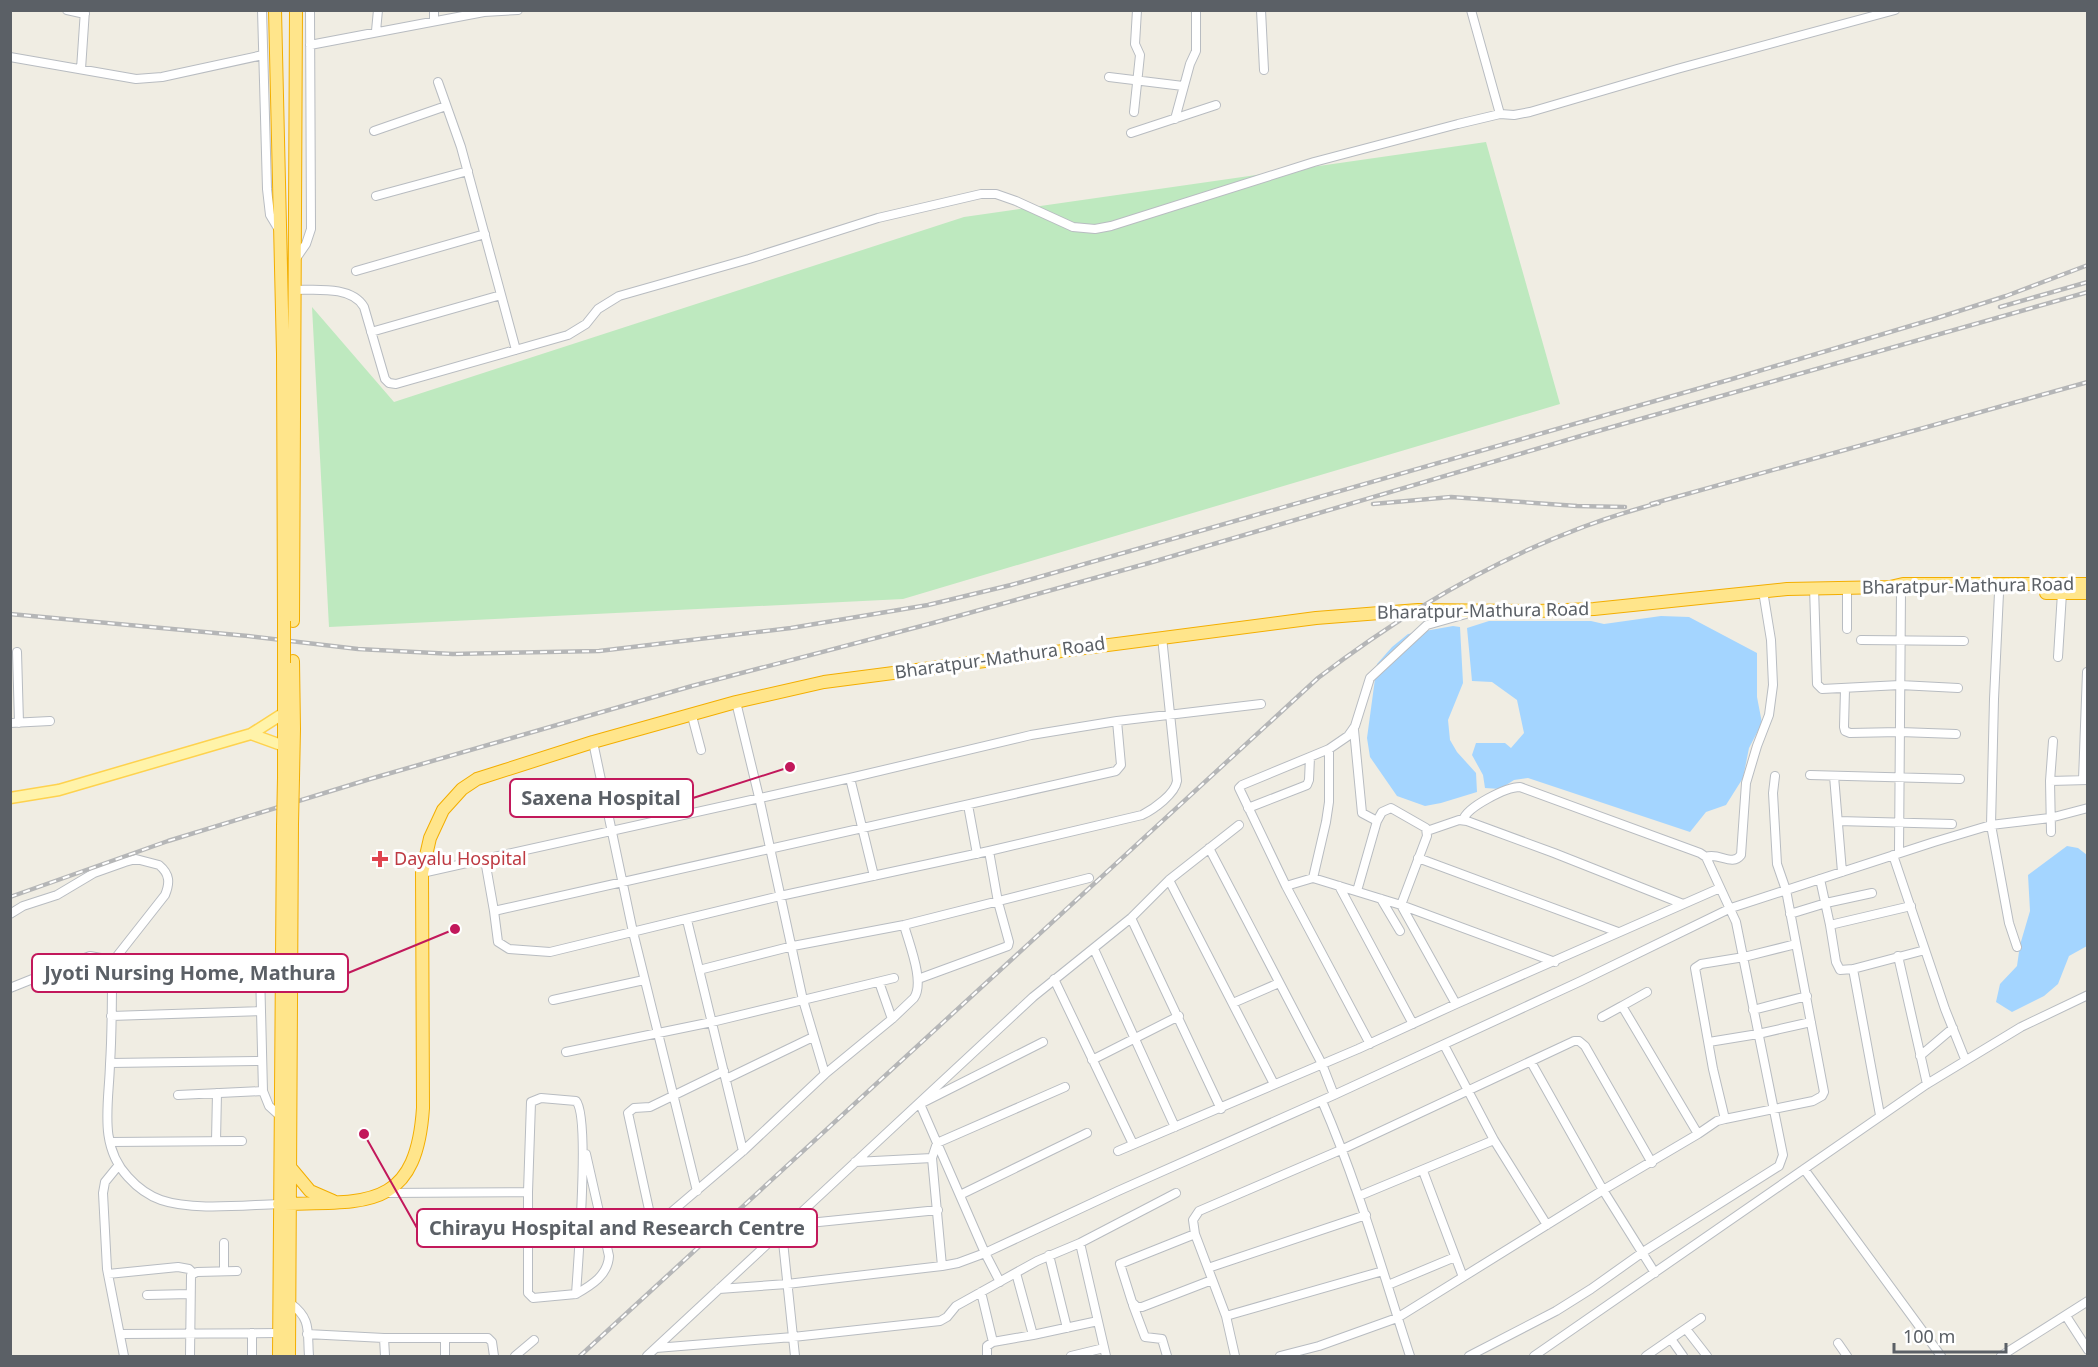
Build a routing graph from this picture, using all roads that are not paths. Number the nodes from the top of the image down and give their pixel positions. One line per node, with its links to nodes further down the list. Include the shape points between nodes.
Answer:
1 (67, 10): 15 (street)
2 (262, 10): 20 (street)
3 (275, 10): 37 (highway)
4 (296, 10): 39 (highway)
5 (310, 10): 19 (street)
6 (378, 10): 18 (street)
7 (434, 10): 17 (street)
8 (518, 10): 14 (street)
9 (1137, 10): 25 (street)
10 (1196, 10): 27 (street, via 1196,51)
11 (1261, 10): 23 (street)
12 (1471, 10): 31 (street)
13 (1895, 10): 16 (street)
14 (484, 11): 17 (street)
15 (85, 13): 22 (street)
16 (1871, 14): 31 (street, via 1530,112)
17 (434, 20): 18 (street)
18 (376, 31): 19 (street)
19 (310, 45): 39 (street, via 311,229)
20 (263, 55): 22 (street, via 147,78); 37 (street, via 267,189 270,215)
21 (10, 57): 22 (street)
22 (81, 69)
23 (1264, 70)
24 (1109, 76): 25 (street)
25 (1138, 80): 27 (street); 30 (street)
26 (438, 82): 29 (street)
27 (1183, 86): 32 (street)
28 (1216, 105): 32 (street)
29 (447, 106): 33 (street); 35 (street)
30 (1134, 112)
31 (1500, 114): 44 (street, via 1314,162 1095,229 1073,227 1016,201 988,194 878,218 619,296 568,335)
32 (1175, 119): 34 (street)
33 (374, 131)
34 (1131, 133)
35 (468, 171): 36 (street); 38 (street)
36 (376, 196)
37 (279, 230): 54 (highway)
38 (485, 234): 40 (street); 42 (street)
39 (296, 260): 41 (highway)
40 (356, 271)
41 (295, 290): 43 (street, via 360,299); 54 (highway)
42 (501, 295): 43 (street); 44 (street)
43 (371, 332): 44 (street, via 385,379 396,384)
44 (516, 350)
45 (2088, 584): 48 (highway, Bharatpur-Mathura Road, via 1903,584)
46 (1814, 587): 47 (highway, Bharatpur-Mathura Road); 49 (highway, Bharatpur-Mathura Road); 66 (street, via 1817,684 1822,689)
47 (1848, 587): 48 (highway, Bharatpur-Mathura Road); 55 (street)
48 (1895, 589): 50 (highway, Bharatpur-Mathura Road); 58 (street)
49 (1763, 591): 53 (highway, Bharatpur-Mathura Road, via 1594,609); 117 (street, via 1773,686 1769,715 1746,783 1741,855 1733,860)
50 (1999, 592): 51 (highway, Bharatpur-Mathura Road); 107 (street)
51 (2062, 593): 52 (highway, Bharatpur-Mathura Road); 61 (street)
52 (2088, 593)
53 (1480, 610): 56 (highway, Bharatpur-Mathura Road, via 1418,610 1316,618); 75 (street, via 1427,624 1370,678)
54 (289, 621): 62 (highway, bridge)
55 (1847, 629)
56 (1162, 637): 67 (highway, Bharatpur-Mathura Road, via 824,682); 70 (street)
57 (1861, 640): 58 (street)
58 (1900, 641): 59 (street); 64 (street)
59 (1964, 641)
60 (17, 652): 74 (street)
61 (2058, 657)
62 (289, 662): 69 (highway); 88 (highway, via 294,729)
63 (2087, 672): 92 (street)
64 (1900, 685): 65 (street); 66 (street); 76 (street)
65 (1958, 688)
66 (1845, 689): 76 (street, via 1847,732)
67 (736, 702): 71 (highway, Bharatpur-Mathura Road); 94 (street)
68 (1261, 704): 70 (street)
69 (284, 713): 77 (main road); 81 (highway)
70 (1169, 714): 73 (street); 114 (street, via 1176,786 1152,809 1142,815)
71 (692, 716): 80 (highway, Bharatpur-Mathura Road); 83 (street)
72 (50, 721): 74 (street)
73 (1117, 721): 89 (street, via 1031,735); 96 (street, via 1121,765 1116,771)
74 (15, 723)
75 (1354, 730): 82 (street); 101 (street, via 1362,813)
76 (1900, 732): 78 (street); 90 (street)
77 (251, 734): 81 (main road); 95 (main road, via 59,790)
78 (1956, 734)
79 (2053, 741): 93 (street)
80 (593, 742): 109 (street); 121 (highway, Bharatpur-Mathura Road, via 489,774 462,789 436,824)
81 (284, 747): 88 (highway)
82 (1329, 749): 84 (street); 124 (street, via 1329,802)
83 (701, 750)
84 (1310, 757): 97 (street, via 1307,785); 97 (street, via 1240,786)
85 (1775, 776): 131 (street, via 1777,864)
86 (1810, 776): 87 (street)
87 (1834, 776): 90 (street); 102 (street)
88 (288, 778): 104 (highway, bridge)
89 (850, 778): 94 (street); 108 (street)
90 (1899, 778): 91 (street); 103 (street)
91 (1960, 779)
92 (2085, 780): 93 (street)
93 (2050, 781): 99 (street)
94 (759, 797): 109 (street); 112 (street)
95 (10, 798)
96 (968, 805): 108 (street); 115 (street)
97 (1248, 808): 128 (street)
98 (2088, 808): 99 (street)
99 (2050, 819): 107 (street); 111 (street)
100 (1463, 820): 110 (street); 117 (street, via 1465,814 1483,802 1520,787); 138 (street)
101 (1377, 821): 110 (street, via 1390,808); 132 (street)
102 (1838, 821): 103 (street); 120 (street)
103 (1899, 822): 106 (street); 116 (street)
104 (288, 825): 220 (highway); 240 (highway)
105 (1239, 825): 113 (street)
106 (1952, 825)
107 (1991, 825): 116 (street); 154 (street)
108 (862, 827): 112 (street); 122 (street)
109 (613, 831): 119 (street); 127 (street)
110 (1427, 831): 118 (street)
111 (2051, 832)
112 (771, 848): 127 (street); 134 (street)
113 (1209, 848): 126 (street); 168 (street)
114 (989, 851): 115 (street); 136 (street)
115 (977, 854): 122 (street)
116 (1896, 854): 120 (street); 140 (street)
117 (1706, 857): 130 (street)
118 (1418, 858): 139 (street); 151 (street)
119 (485, 860): 121 (street); 142 (street)
120 (1842, 872): 125 (street)
121 (422, 873): 248 (highway, Bharatpur-Mathura Road, via 422,1125 413,1162)
122 (874, 876): 134 (street)
123 (1089, 878): 136 (street)
124 (1313, 878): 128 (street); 129 (street)
125 (1820, 879): 131 (street); 137 (street)
126 (1169, 880): 145 (street); 175 (street)
127 (624, 883): 142 (street); 150 (street)
128 (1286, 886): 194 (street)
129 (1339, 886): 132 (street); 186 (street)
130 (1720, 888): 138 (street); 141 (street)
131 (1786, 890): 141 (street); 144 (street)
132 (1357, 891): 135 (street)
133 (1872, 893): 137 (street)
134 (780, 896): 146 (street); 153 (street)
135 (1381, 899): 139 (street); 149 (street)
136 (998, 902): 147 (street); 164 (street, via 1008,946)
137 (1826, 903): 144 (street); 148 (street)
138 (1683, 904): 151 (street)
139 (1401, 905): 159 (street); 176 (street)
140 (1911, 906): 148 (street); 156 (street)
141 (1731, 908): 157 (street); 195 (street)
142 (494, 910): 150 (street, via 498,942 509,950 550,952)
143 (10, 914): 160 (street, via 125,862 136,859 159,865 168,877 165,895)
144 (1790, 914): 152 (street)
145 (1131, 918): 155 (street); 181 (street)
146 (687, 920): 150 (street); 162 (street)
147 (904, 925): 153 (street); 164 (street)
148 (1830, 925): 161 (street, via 1838,967)
149 (1400, 931)
150 (633, 932): 166 (street)
151 (1618, 932): 159 (street)
152 (1796, 944): 157 (street); 172 (street)
153 (792, 946): 162 (street); 174 (street)
154 (2017, 947)
155 (1094, 949): 165 (street); 191 (street)
156 (1925, 950): 158 (street); 187 (street)
157 (1744, 957): 178 (street); 193 (street, via 1695,968)
158 (1898, 957): 161 (street); 197 (street)
159 (1555, 962): 176 (street)
160 (110, 965): 169 (street, via 106,959 90,956); 179 (street, via 255,964 260,971); 180 (street)
161 (1852, 969): 219 (street)
162 (699, 970): 184 (street)
163 (894, 978): 167 (street)
164 (918, 979): 183 (street, via 916,994)
165 (1054, 979): 199 (street); 216 (street)
166 (644, 980): 173 (street); 188 (street)
167 (879, 982): 174 (street); 183 (street)
168 (1279, 983): 175 (street); 203 (street)
169 (10, 988)
170 (1647, 992): 177 (street)
171 (2088, 994): 198 (street, via 2021,1026)
172 (1807, 996): 178 (street); 185 (street)
173 (553, 1000)
174 (803, 1000): 184 (street); 190 (street)
175 (1233, 1004): 206 (street)
176 (1456, 1004): 186 (street)
177 (1622, 1006): 182 (street); 224 (street)
178 (1754, 1010): 189 (street)
179 (261, 1011): 180 (street); 200 (street)
180 (111, 1016): 202 (street)
181 (1179, 1016): 191 (street); 218 (street)
182 (1602, 1017)
183 (892, 1019): 204 (street)
184 (712, 1022): 188 (street); 205 (street)
185 (1811, 1022): 189 (street); 217 (street, via 1824,1092 1813,1101)
186 (1413, 1024): 194 (street)
187 (1953, 1028): 197 (street); 198 (street)
188 (658, 1033): 196 (street); 214 (street)
189 (1758, 1034): 193 (street); 217 (street)
190 (813, 1037): 204 (street); 205 (street)
191 (1136, 1038): 199 (street); 222 (street)
192 (1043, 1042): 216 (street)
193 (1709, 1042): 221 (street)
194 (1370, 1044): 203 (street)
195 (1444, 1045): 209 (street); 213 (street)
196 (566, 1052)
197 (1920, 1056): 207 (street)
198 (1965, 1059): 207 (street)
199 (1092, 1060): 231 (street)
200 (262, 1061): 202 (street); 210 (street)
201 (1531, 1062): 209 (street); 237 (street, via 1574,1041 1582,1043); 244 (street)
202 (110, 1064): 228 (street, via 106,1123)
203 (1322, 1064): 206 (street); 213 (street)
204 (825, 1074): 233 (street)
205 (725, 1075): 214 (street); 233 (street)
206 (1274, 1084): 218 (street)
207 (1927, 1084): 219 (street)
208 (1065, 1087): 230 (street)
209 (1468, 1089): 225 (street); 232 (street)
210 (263, 1091): 211 (street); 220 (street, via 269,1106)
211 (217, 1093): 212 (street); 226 (street)
212 (178, 1095)
213 (1335, 1095): 215 (street)
214 (673, 1096): 245 (street); 256 (street, via 645,1109 634,1108 628,1116)
215 (1322, 1101): 232 (street); 263 (street)
216 (920, 1104): 230 (street); 236 (street)
217 (1774, 1108): 221 (street); 238 (street, via 1783,1155)
218 (1221, 1109): 222 (street)
219 (1880, 1115): 241 (street)
220 (280, 1116): 252 (highway)
221 (1725, 1119): 224 (street, via 1717,1120)
222 (1175, 1128): 231 (street)
223 (1087, 1133): 249 (street)
224 (1698, 1134): 237 (street)
225 (1494, 1140): 242 (street); 255 (street)
226 (216, 1141): 227 (street); 228 (street)
227 (242, 1141)
228 (110, 1142): 239 (street)
229 (584, 1142): 246 (street, via 582,1112 576,1101 534,1100 530,1105); 283 (street); 283 (street, via 609,1264 596,1281)
230 (937, 1143): 235 (street); 249 (street)
231 (1133, 1144): 234 (street)
232 (1343, 1149): 250 (street); 258 (street, via 1199,1211 1192,1220)
233 (743, 1151): 245 (street)
234 (1118, 1151)
235 (932, 1158): 236 (street); 253 (street)
236 (854, 1162): 257 (street)
237 (1652, 1163): 244 (street)
238 (1781, 1164): 243 (street); 262 (street)
239 (118, 1166): 252 (street, via 142,1191 161,1200 188,1206); 274 (street, via 105,1182 103,1193)
240 (291, 1167): 251 (highway, via 310,1191); 252 (highway)
241 (1804, 1169): 243 (street); 335 (street)
242 (1423, 1171): 250 (street); 265 (street)
243 (1790, 1179): 273 (street)
244 (1603, 1190): 255 (street); 262 (street)
245 (697, 1191): 256 (street)
246 (528, 1192): 248 (street); 283 (street, via 530,1297)
247 (1176, 1192): 260 (street)
248 (385, 1193): 251 (highway, Bharatpur-Mathura Road)
249 (960, 1195): 263 (street)
250 (1359, 1196): 254 (street)
251 (339, 1203): 252 (highway, Bharatpur-Mathura Road)
252 (284, 1204): 286 (highway); 296 (highway)
253 (938, 1210): 257 (street); 266 (street)
254 (1366, 1215): 267 (street); 270 (street)
255 (1546, 1225): 275 (street)
256 (653, 1228): 261 (street)
257 (785, 1228): 278 (street); 280 (street)
258 (1195, 1234): 267 (street); 287 (street, via 1120,1264)
259 (224, 1243): 268 (street)
260 (1080, 1243): 264 (street); 292 (street)
261 (635, 1244)
262 (1643, 1252): 273 (street); 329 (street, via 1556,1311)
263 (985, 1253): 266 (street); 277 (street)
264 (1049, 1255): 272 (street); 293 (street)
265 (1455, 1257): 275 (street); 279 (street)
266 (942, 1266): 278 (street)
267 (1208, 1268): 276 (street)
268 (224, 1271): 269 (street); 271 (street)
269 (237, 1271)
270 (1383, 1271): 279 (street); 288 (street)
271 (193, 1273): 274 (street, via 178,1267); 282 (street)
272 (1016, 1273): 277 (street); 300 (street)
273 (1655, 1273): 330 (street)
274 (108, 1274): 297 (street)
275 (1463, 1277): 290 (street)
276 (1212, 1280): 287 (street, via 1150,1305); 288 (street)
277 (1000, 1282): 281 (street)
278 (787, 1284): 280 (street); 301 (street)
279 (1388, 1285): 290 (street)
280 (719, 1289): 308 (street)
281 (981, 1292): 301 (street, via 956,1306 940,1321); 306 (street)
282 (190, 1294): 284 (street); 298 (street)
283 (576, 1294)
284 (147, 1296)
285 (2088, 1301): 289 (street)
286 (290, 1303): 299 (street, via 304,1315); 315 (highway)
287 (1133, 1305): 325 (street, via 1145,1338 1162,1339)
288 (1226, 1316): 326 (street)
289 (2066, 1316): 309 (street); 336 (street)
290 (1397, 1318): 327 (street); 328 (street)
291 (1701, 1318): 294 (street)
292 (1098, 1321): 293 (street); 310 (street)
293 (1066, 1328): 300 (street)
294 (1686, 1329): 304 (street); 333 (street)
295 (252, 1333): 296 (street); 298 (street); 313 (street)
296 (279, 1333): 314 (highway)
297 (120, 1334): 298 (street); 311 (street)
298 (190, 1334): 312 (street)
299 (307, 1334): 302 (street); 316 (street)
300 (1033, 1335): 306 (street)
301 (793, 1337): 308 (street); 322 (street)
302 (384, 1338): 303 (street); 317 (street)
303 (445, 1338): 318 (street); 319 (street, via 488,1338)
304 (1671, 1339): 331 (street); 332 (street)
305 (534, 1340): 320 (street)
306 (993, 1342): 323 (street, via 987,1346)
307 (1838, 1342): 334 (street)
308 (656, 1348): 321 (street)
309 (2088, 1350)
310 (1105, 1352): 324 (street)
311 (124, 1356)
312 (190, 1356)
313 (252, 1356)
314 (279, 1356)
315 (289, 1356)
316 (309, 1356)
317 (385, 1356)
318 (445, 1356)
319 (494, 1356)
320 (515, 1356)
321 (647, 1356)
322 (795, 1356)
323 (987, 1356)
324 (1071, 1356)
325 (1167, 1356)
326 (1235, 1356)
327 (1280, 1356)
328 (1410, 1356)
329 (1469, 1356)
330 (1534, 1356)
331 (1646, 1356)
332 (1683, 1356)
333 (1707, 1356)
334 (1847, 1356)
335 (1941, 1356)
336 (2001, 1356)

